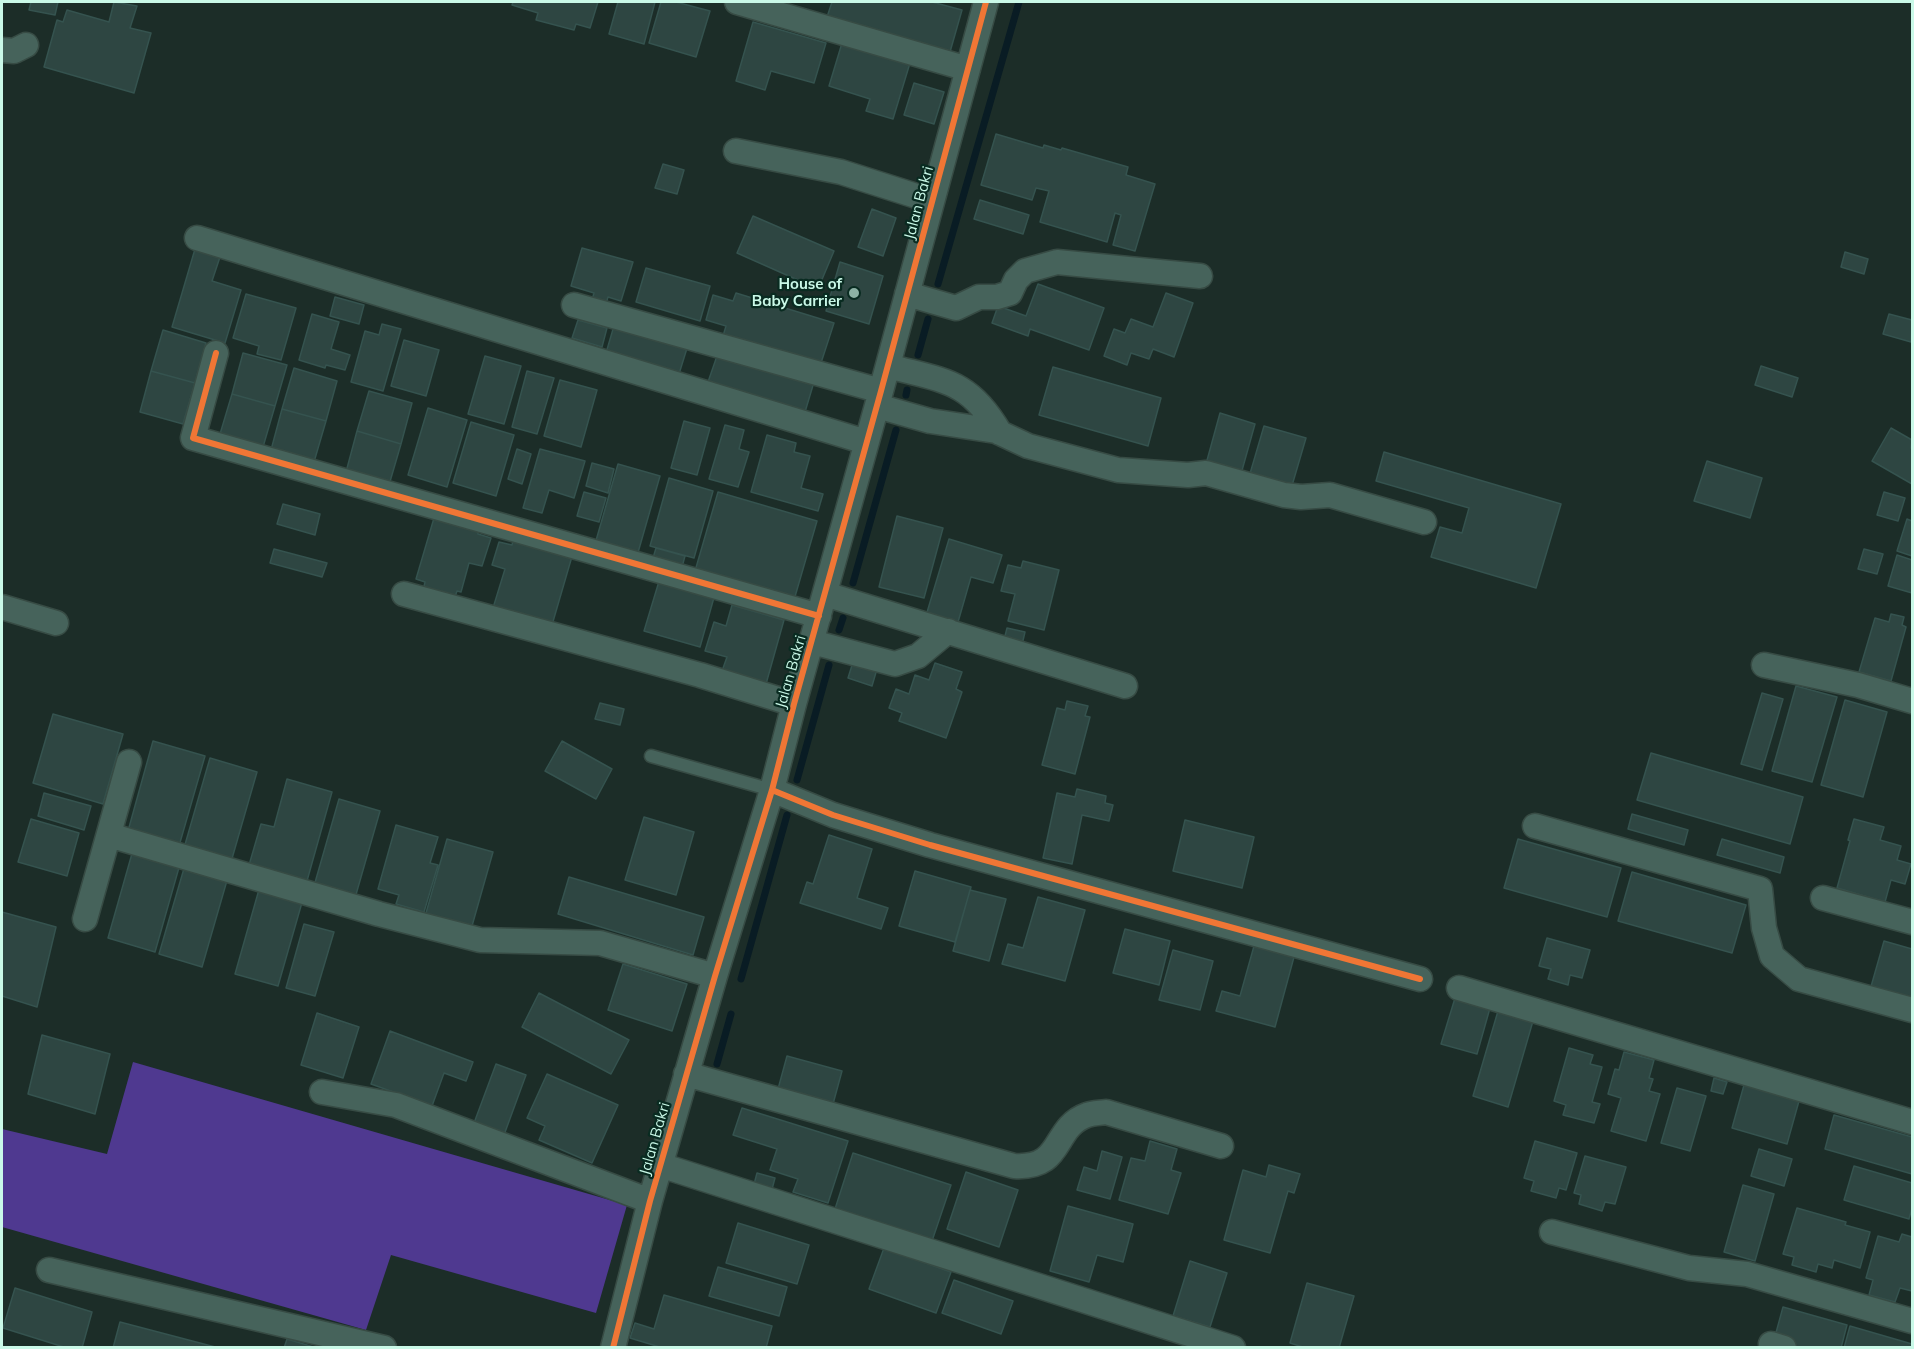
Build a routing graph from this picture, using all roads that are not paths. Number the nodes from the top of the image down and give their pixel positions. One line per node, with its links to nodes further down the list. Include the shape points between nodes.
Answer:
1 (737, 2): 5 (street)
2 (986, 2): 5 (street, Jalan Bakri)
3 (26, 45): 4 (street, via 14,51)
4 (2, 50)
5 (968, 69): 7 (street, Jalan Bakri)
6 (736, 151): 7 (street, via 841,172)
7 (933, 201): 10 (street, Jalan Bakri)
8 (196, 238): 16 (street)
9 (1200, 276): 10 (street, via 1058,262 1025,271 1010,293 979,297 956,308)
10 (907, 294): 13 (street, Jalan Bakri)
11 (574, 305): 14 (street)
12 (216, 353): 19 (street, via 193,438)
13 (888, 366): 14 (street, Jalan Bakri); 15 (street, via 952,383 971,395)
14 (879, 399): 15 (street, via 930,421); 16 (street, Jalan Bakri)
15 (1000, 433): 17 (street, via 1029,446 1118,470 1206,473 1284,495 1330,495)
16 (866, 442): 19 (street, Jalan Bakri)
17 (1424, 522)
18 (404, 594): 27 (street)
19 (822, 605): 22 (street); 23 (street, Jalan Bakri)
20 (2, 607): 21 (street)
21 (56, 623)
22 (948, 631): 23 (street, via 918,656 895,663); 25 (street)
23 (812, 642): 27 (street, Jalan Bakri)
24 (1764, 665): 26 (street)
25 (1125, 686)
26 (1912, 701)
27 (794, 704): 30 (street, Jalan Bakri)
28 (651, 756): 30 (lane)
29 (129, 762): 32 (street)
30 (772, 790): 36 (street, Jalan Bakri); 37 (street, via 833,815 930,845)
31 (1534, 826): 39 (street, via 1760,889 1772,956 1799,979)
32 (109, 835): 34 (street); 36 (street, via 480,940 600,943)
33 (1823, 897): 35 (street)
34 (85, 919)
35 (1912, 922)
36 (715, 976): 40 (street, Jalan Bakri)
37 (1420, 979)
38 (1460, 988): 42 (street)
39 (1912, 1010)
40 (686, 1074): 43 (street, via 1014,1166 1030,1167 1047,1160 1072,1124 1087,1115 1106,1112); 44 (street, Jalan Bakri)
41 (322, 1092): 45 (street, via 396,1105)
42 (1912, 1122)
43 (1221, 1146)
44 (660, 1165): 45 (street, Jalan Bakri); 51 (street)
45 (650, 1201): 50 (street, Jalan Bakri)
46 (1552, 1232): 48 (street, via 1689,1268 1747,1274)
47 (49, 1270): 49 (street)
48 (1912, 1321)
49 (384, 1347)
50 (613, 1347)
51 (1233, 1347)

